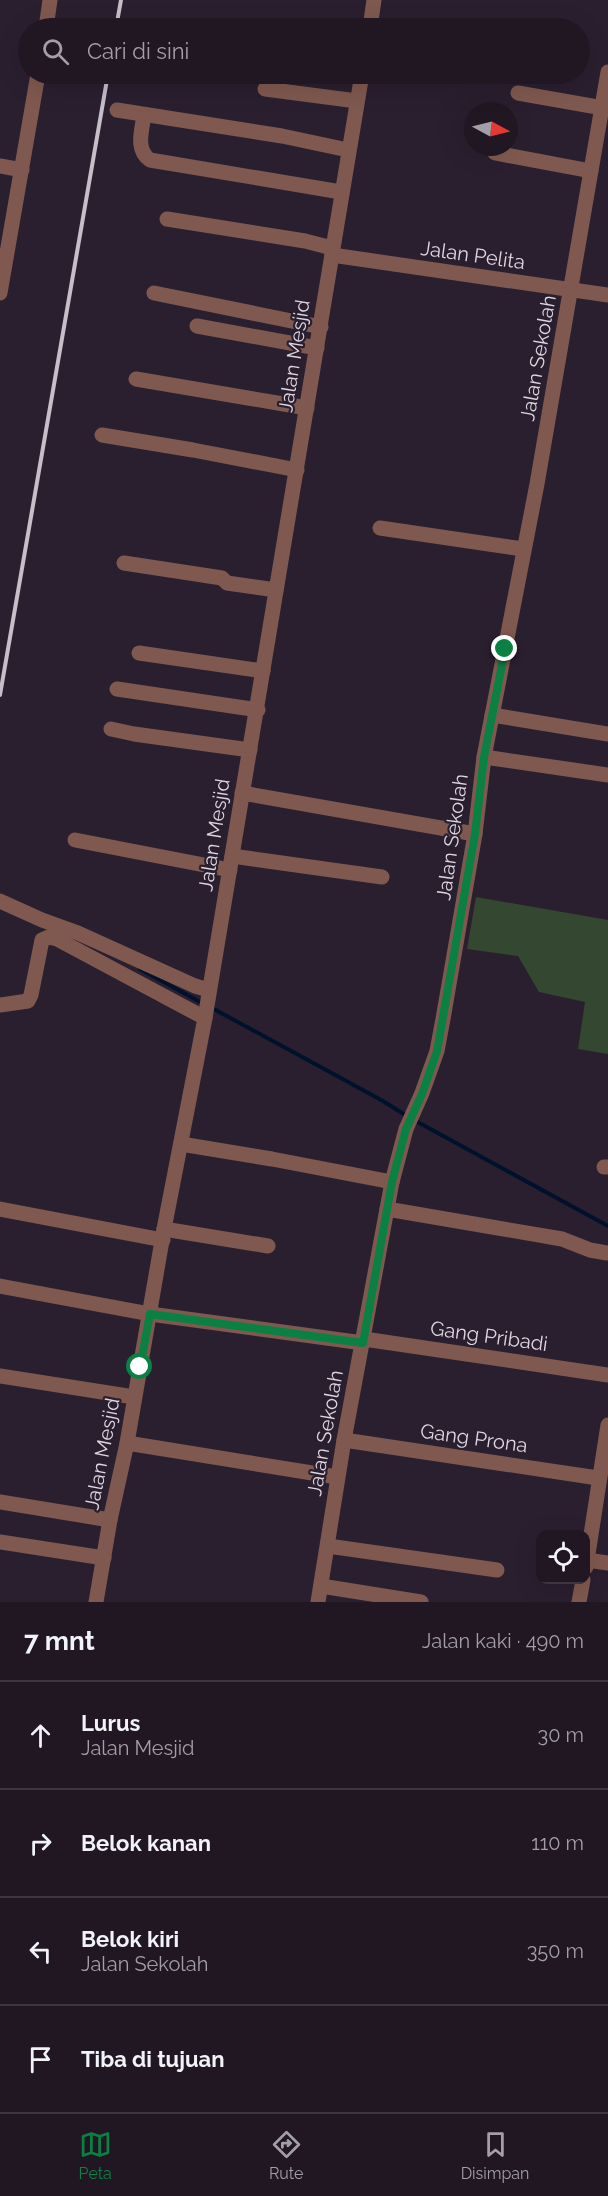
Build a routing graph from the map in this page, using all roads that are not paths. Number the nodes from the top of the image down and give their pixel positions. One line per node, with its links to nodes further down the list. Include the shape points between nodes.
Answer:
1 (50, 0): 3 (street)
2 (370, 1): 4 (street)
3 (47, 18)
4 (370, 18)
5 (608, 72): 11 (street, Jalan Sekolah)
6 (36, 84): 17 (street)
7 (360, 84): 10 (street, Jalan Mesjid)
8 (265, 89): 10 (street)
9 (518, 93): 11 (street)
10 (357, 101): 14 (street, Jalan Mesjid)
11 (603, 108): 18 (street, Jalan Sekolah)
12 (117, 110): 13 (street)
13 (144, 115): 14 (street); 19 (street, via 141,149 150,160)
14 (348, 150): 19 (street, Jalan Mesjid)
15 (511, 156): 18 (street)
16 (0, 166): 17 (street)
17 (22, 170): 23 (street)
18 (591, 171): 22 (street, Jalan Sekolah)
19 (341, 192): 21 (street, Jalan Mesjid)
20 (167, 219): 21 (street, Jalan Pelita, via 305,241)
21 (332, 251): 22 (street, Jalan Pelita, via 445,273); 27 (street, Jalan Mesjid)
22 (572, 290): 25 (street, Jalan Pelita); 34 (street, Jalan Sekolah)
23 (0, 293)
24 (154, 293): 27 (street)
25 (608, 295)
26 (197, 326): 28 (street)
27 (321, 327): 28 (street, Jalan Mesjid)
28 (317, 348): 30 (street, Jalan Mesjid)
29 (136, 379): 30 (street)
30 (307, 408): 32 (street, Jalan Mesjid)
31 (102, 435): 32 (street)
32 (297, 470): 36 (street, Jalan Mesjid)
33 (380, 528): 34 (street)
34 (523, 549): 41 (street, Jalan Sekolah)
35 (124, 563): 36 (street)
36 (276, 590): 38 (street, Jalan Mesjid)
37 (139, 653): 38 (street)
38 (263, 670): 40 (street, Jalan Mesjid)
39 (117, 689): 40 (street)
40 (258, 710): 44 (street, Jalan Mesjid)
41 (492, 715): 43 (street); 45 (street, Jalan Sekolah)
42 (111, 729): 44 (street)
43 (608, 734)
44 (250, 750): 47 (street, Jalan Mesjid)
45 (484, 757): 46 (street); 48 (street, Jalan Sekolah)
46 (608, 775)
47 (242, 793): 48 (street); 50 (street, Jalan Mesjid)
48 (475, 834): 56 (street, Jalan Sekolah, via 437,1051 406,1129)
49 (75, 840): 50 (street)
50 (231, 863): 51 (street); 53 (street, Jalan Mesjid)
51 (382, 878)
52 (0, 901): 53 (street, via 195,986)
53 (207, 1004): 54 (street, via 179,1003 49,937 42,940 28,1001); 55 (street, Jalan Mesjid)
54 (0, 1005)
55 (181, 1144): 56 (street); 59 (street, Jalan Mesjid)
56 (392, 1182): 58 (street, Jalan Sekolah)
57 (0, 1209): 59 (street)
58 (387, 1209): 61 (street, via 562,1239); 64 (street, Jalan Sekolah)
59 (163, 1234): 60 (street); 63 (street, Jalan Mesjid)
60 (268, 1246)
61 (607, 1253)
62 (0, 1286): 63 (street, Gang Pribadi)
63 (150, 1314): 64 (street, Gang Pribadi); 67 (street, Jalan Mesjid)
64 (363, 1341): 65 (street, Gang Pribadi); 69 (street, Jalan Sekolah)
65 (608, 1375)
66 (0, 1376): 67 (street)
67 (134, 1397): 70 (street, Jalan Mesjid)
68 (608, 1425): 71 (street)
69 (344, 1440): 71 (street, Gang Prona); 72 (street, Jalan Sekolah)
70 (127, 1443): 72 (street); 74 (street, Jalan Mesjid)
71 (602, 1472): 75 (street)
72 (337, 1477): 77 (street, Jalan Sekolah)
73 (0, 1502): 74 (street)
74 (110, 1520): 78 (street, Jalan Mesjid)
75 (590, 1540)
76 (0, 1542): 78 (street)
77 (328, 1546): 81 (street); 83 (street, Jalan Sekolah)
78 (104, 1558): 84 (street, Jalan Mesjid)
79 (590, 1563): 80 (street)
80 (608, 1563)
81 (497, 1570)
82 (582, 1584): 87 (street)
83 (321, 1586): 85 (street, Jalan Sekolah); 86 (street)
84 (96, 1602)
85 (318, 1602)
86 (421, 1602)
87 (579, 1602)

